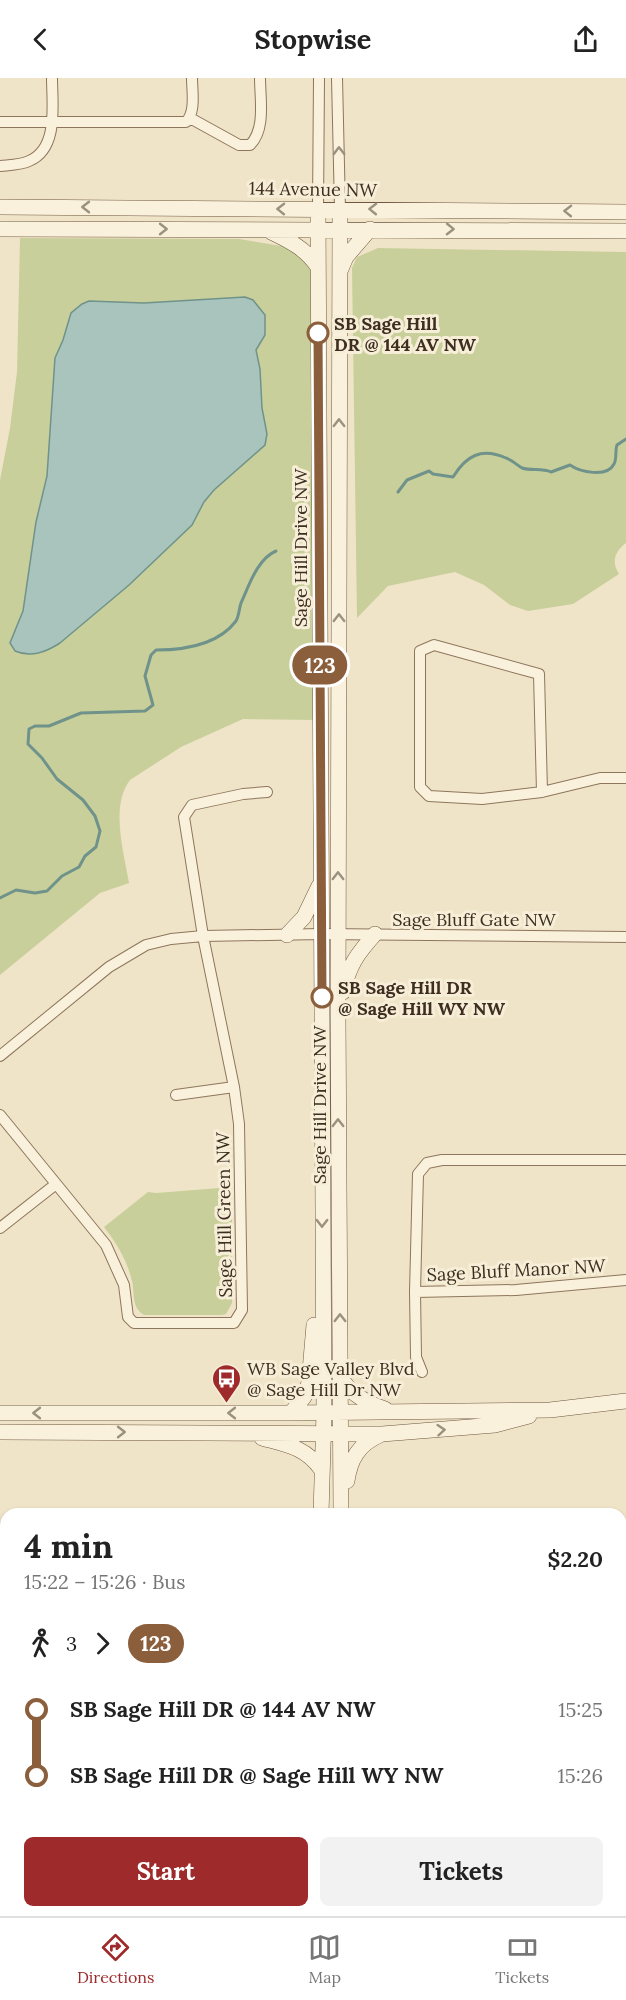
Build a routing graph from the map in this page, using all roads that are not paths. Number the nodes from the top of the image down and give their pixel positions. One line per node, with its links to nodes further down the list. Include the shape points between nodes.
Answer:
1 (52, 78): 8 (street)
2 (192, 78): 6 (street)
3 (260, 78): 6 (street, via 260,129 250,145 239,145)
4 (319, 78): 11 (street)
5 (338, 78): 12 (street, one-way to 5)
6 (190, 118): 8 (street, via 183,122)
7 (0, 122): 8 (street)
8 (52, 122): 9 (street, via 42,151 29,161)
9 (0, 166)
10 (0, 207): 11 (street, 144 Avenue NW, one-way to 10)
11 (318, 209): 12 (street, 144 Avenue NW); 16 (street, Sage Hill Drive NW)
12 (340, 209): 13 (street, 144 Avenue NW, one-way to 12); 17 (street, Sage Hill Drive NW)
13 (626, 212)
14 (0, 229): 15 (street, one-way to 15)
15 (264, 229): 16 (street); 20 (street, via 309,253)
16 (318, 229): 17 (street); 20 (street, Sage Hill Drive NW)
17 (340, 229): 18 (street); 21 (street, Sage Hill Drive NW)
18 (370, 229): 19 (street, one-way to 19); 21 (street, via 345,257)
19 (626, 231)
20 (318, 267): 25 (street, Sage Hill Drive NW)
21 (340, 272): 27 (street, Sage Hill Drive NW, one-way to 21)
22 (626, 778): 24 (street, via 600,778)
23 (267, 792): 30 (street, Sage Hill Green NW, via 192,805 184,817)
24 (542, 792): 24 (street, via 482,799 429,796 424,792 420,787 420,651 434,645 539,674)
25 (321, 883): 26 (street, Sage Hill Drive NW); 29 (street, via 304,917)
26 (321, 934): 27 (street, Sage Bluff Gate NW); 29 (street, Sage Bluff Gate NW); 41 (street, Sage Hill Drive NW, one-way to 41)
27 (338, 934): 28 (street, Sage Bluff Gate NW); 32 (street, Sage Hill Drive NW)
28 (375, 934): 31 (street, Sage Bluff Gate NW); 32 (street, via 350,966)
29 (287, 935): 30 (street, Sage Bluff Gate NW)
30 (203, 936): 33 (street, Sage Bluff Gate NW, via 171,939 130,954); 34 (street, Sage Hill Green NW)
31 (626, 937)
32 (338, 1015): 44 (street, Sage Hill Drive NW, one-way to 32)
33 (0, 1056)
34 (234, 1088): 35 (street); 38 (street, Sage Hill Green NW, via 239,1124 242,1310 234,1323 134,1323 128,1317 124,1285 112,1256)
35 (176, 1095)
36 (0, 1115): 38 (street, Sage Hill Green NW)
37 (626, 1160): 42 (street, Sage Bluff Manor NW, via 427,1163 418,1174)
38 (56, 1184): 39 (street)
39 (0, 1228)
40 (626, 1280): 42 (street, Sage Bluff Manor NW, via 516,1290)
41 (322, 1281): 49 (street, via 315,1308 309,1383); 50 (street, Sage Hill Drive NW)
42 (415, 1292): 43 (street, via 416,1357)
43 (422, 1372)
44 (340, 1377): 47 (street, via 358,1397); 51 (street, Sage Hill Drive NW)
45 (626, 1401): 46 (street)
46 (550, 1410): 47 (street); 56 (street, one-way to 46, via 495,1425)
47 (391, 1411): 51 (street)
48 (0, 1413): 49 (street, one-way to 48)
49 (291, 1413): 50 (street)
50 (324, 1413): 51 (street); 54 (street, Sage Hill Drive NW)
51 (341, 1413): 55 (street, Sage Hill Drive NW)
52 (0, 1432): 53 (street, one-way to 53)
53 (242, 1432): 54 (street); 57 (street, via 300,1449)
54 (323, 1433): 55 (street); 57 (street, Sage Hill Drive NW)
55 (340, 1433): 56 (street); 59 (street, Sage Hill Drive NW)
56 (382, 1434): 60 (street, via 362,1445 349,1467)
57 (321, 1469): 58 (street, Sage Hill Drive NW)
58 (321, 1508)
59 (341, 1508)
60 (342, 1508)

